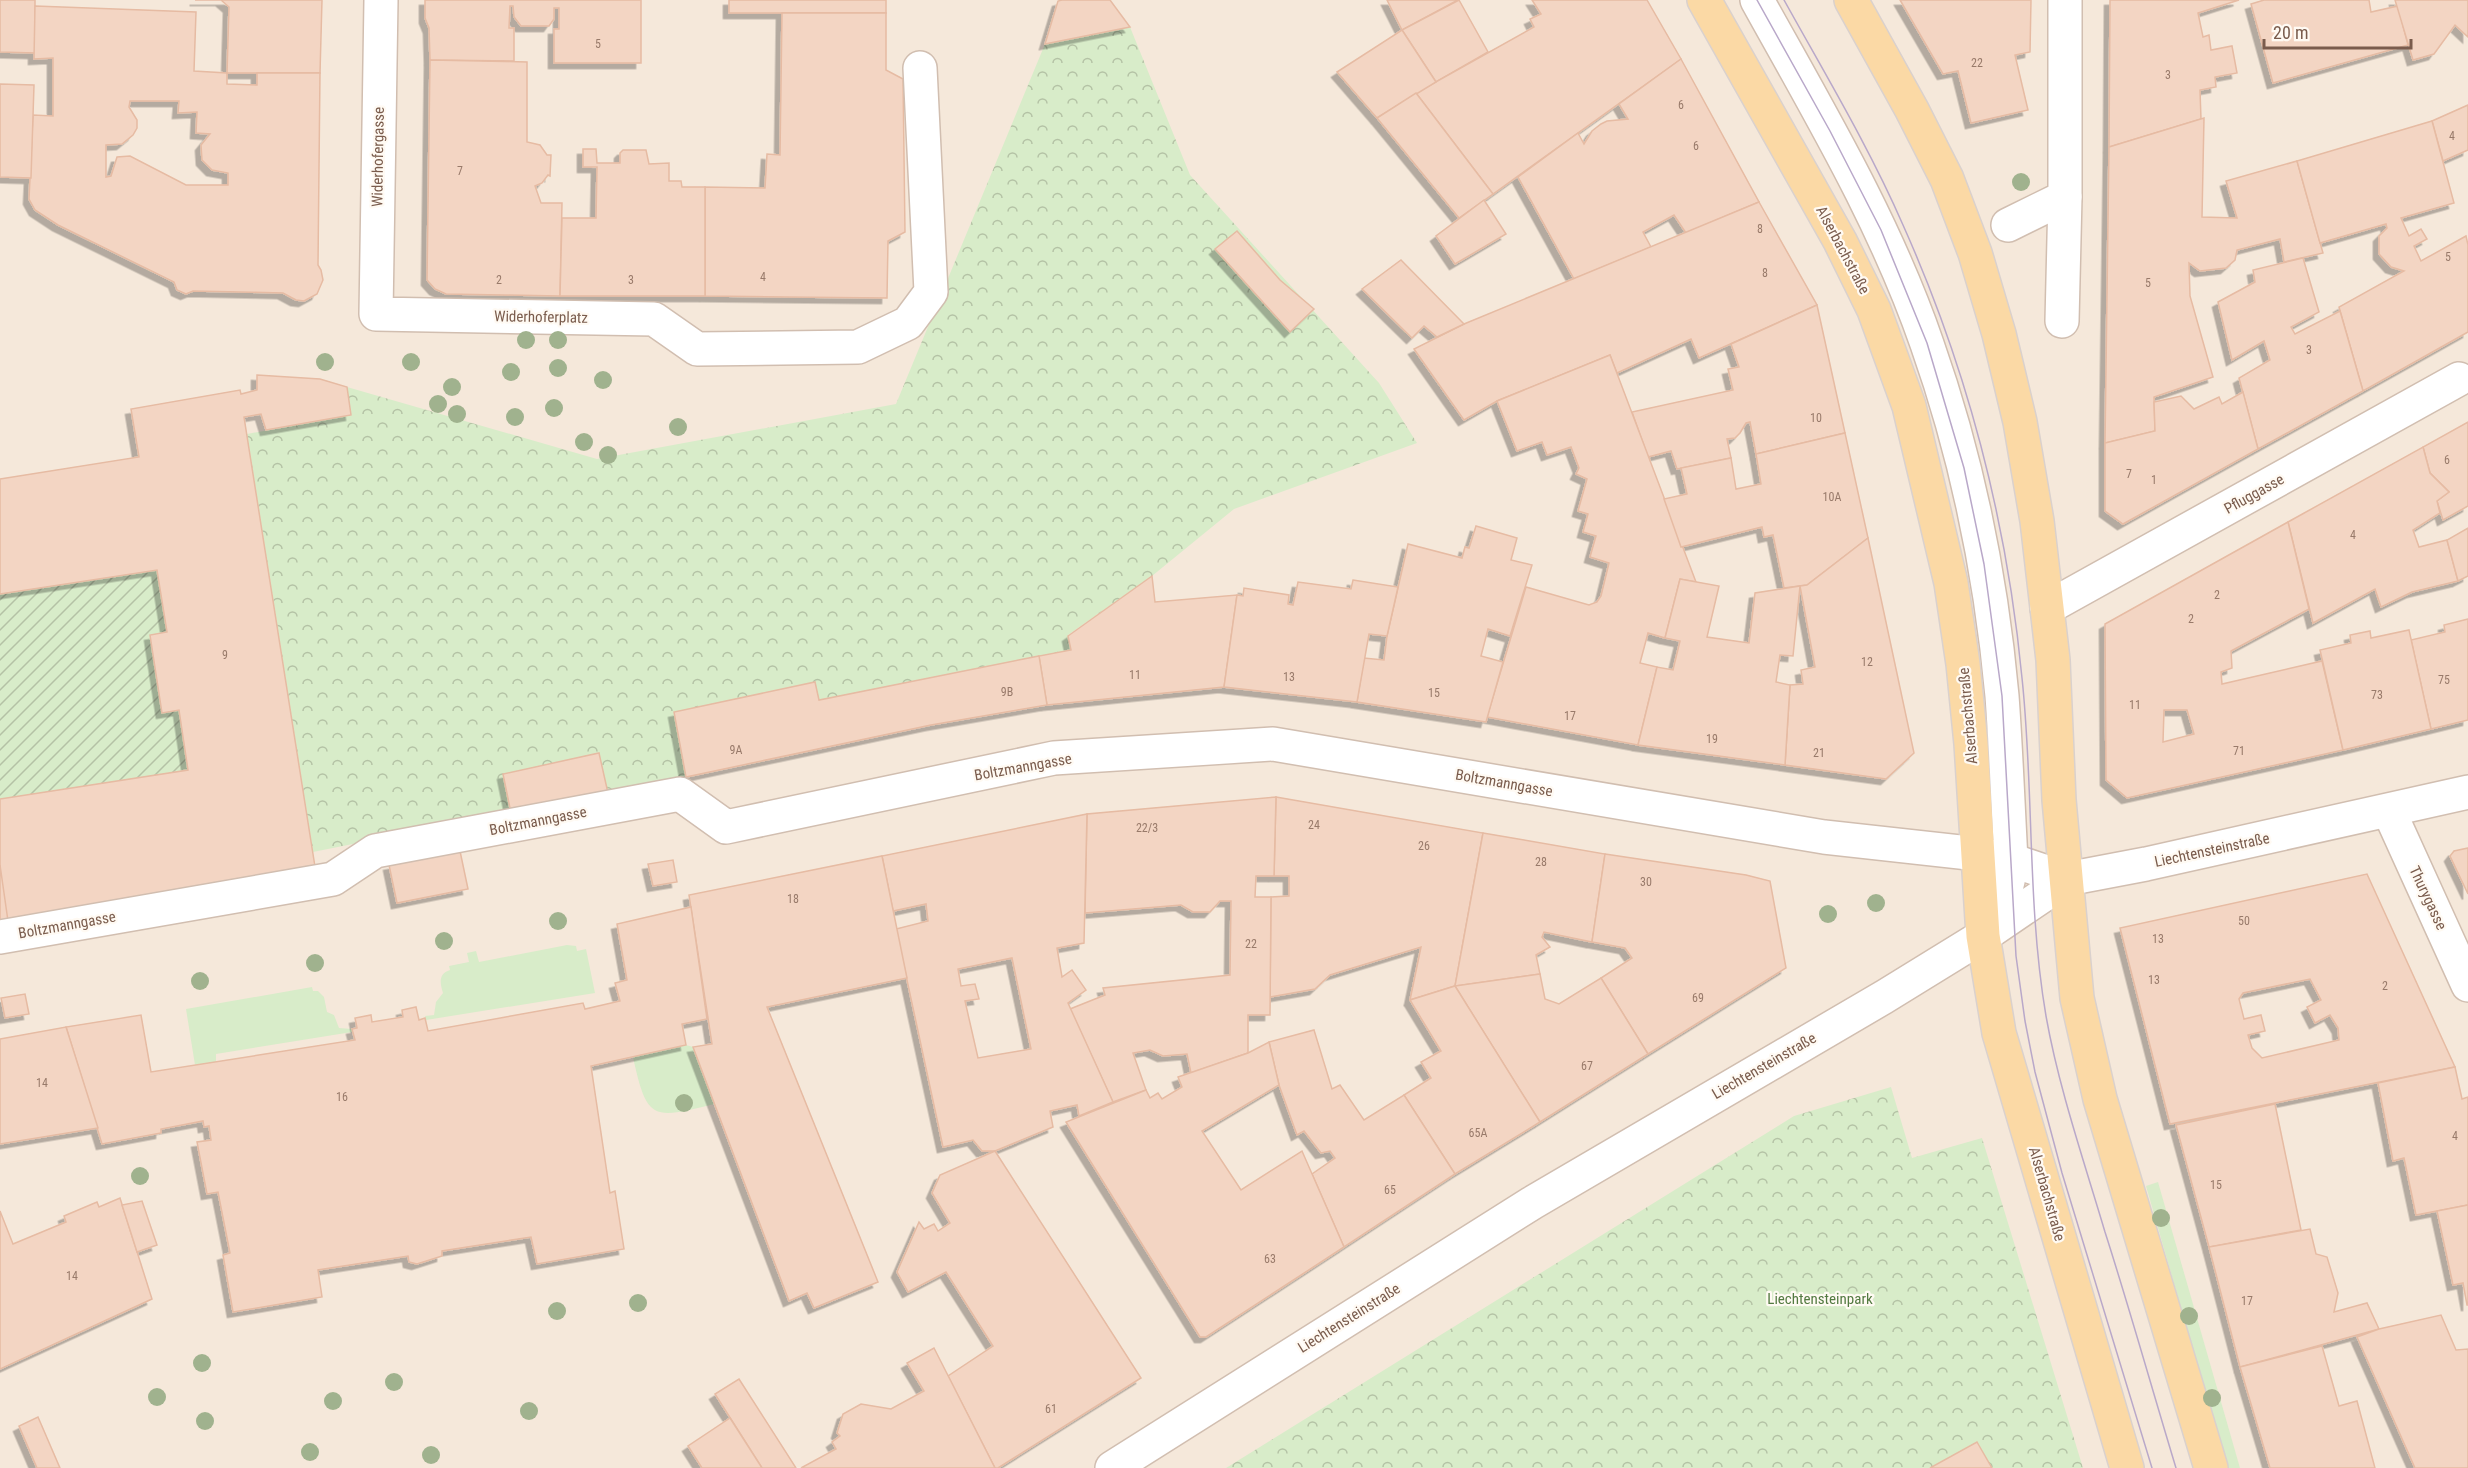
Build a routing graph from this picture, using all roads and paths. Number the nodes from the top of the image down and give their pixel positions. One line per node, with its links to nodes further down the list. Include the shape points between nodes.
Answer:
1 (381, 0): 9 (street, Widerhofergasse)
2 (1704, 0): 15 (main road, Alserbachstraße, via 1840,241 1874,310 1909,406 1951,583 1964,675)
3 (1757, 0): 16 (street, via 1881,230 1940,385 1964,468 1984,564 2001,696)
4 (1851, 0): 12 (main road, via 1947,178 1975,253 2020,422 2034,495)
5 (2065, 0): 7 (street)
6 (920, 68): 9 (street, Widerhoferplatz, via 931,292 908,323 858,347 697,349 654,320)
7 (2066, 198): 8 (street); 10 (street)
8 (2008, 225)
9 (376, 314)
10 (2062, 321)
11 (2459, 379): 12 (street, Pfluggasse)
12 (2047, 608): 17 (main road)
13 (2468, 792): 14 (street, Liechtensteinstraße)
14 (2389, 811): 17 (street, Liechtensteinstraße); 20 (street, Thurygasse)
15 (1978, 854): 16 (street, Boltzmanngasse); 18 (main road, Alserbachstraße); 19 (street, Boltzmanngasse, via 1824,837 1273,744 1054,758 726,827 680,794 375,851 333,879)
16 (2011, 860): 17 (street, Boltzmanngasse); 18 (street, via 2005,898)
17 (2067, 879): 18 (street, Liechtensteinstraße); 23 (main road, via 2077,998 2100,1099)
18 (1983, 936): 21 (street, Liechtensteinstraße, via 1532,1203); 22 (main road, Alserbachstraße, via 1999,1033)
19 (0, 937)
20 (2468, 985)
21 (1112, 1468)
22 (2127, 1468)
23 (2211, 1468)

